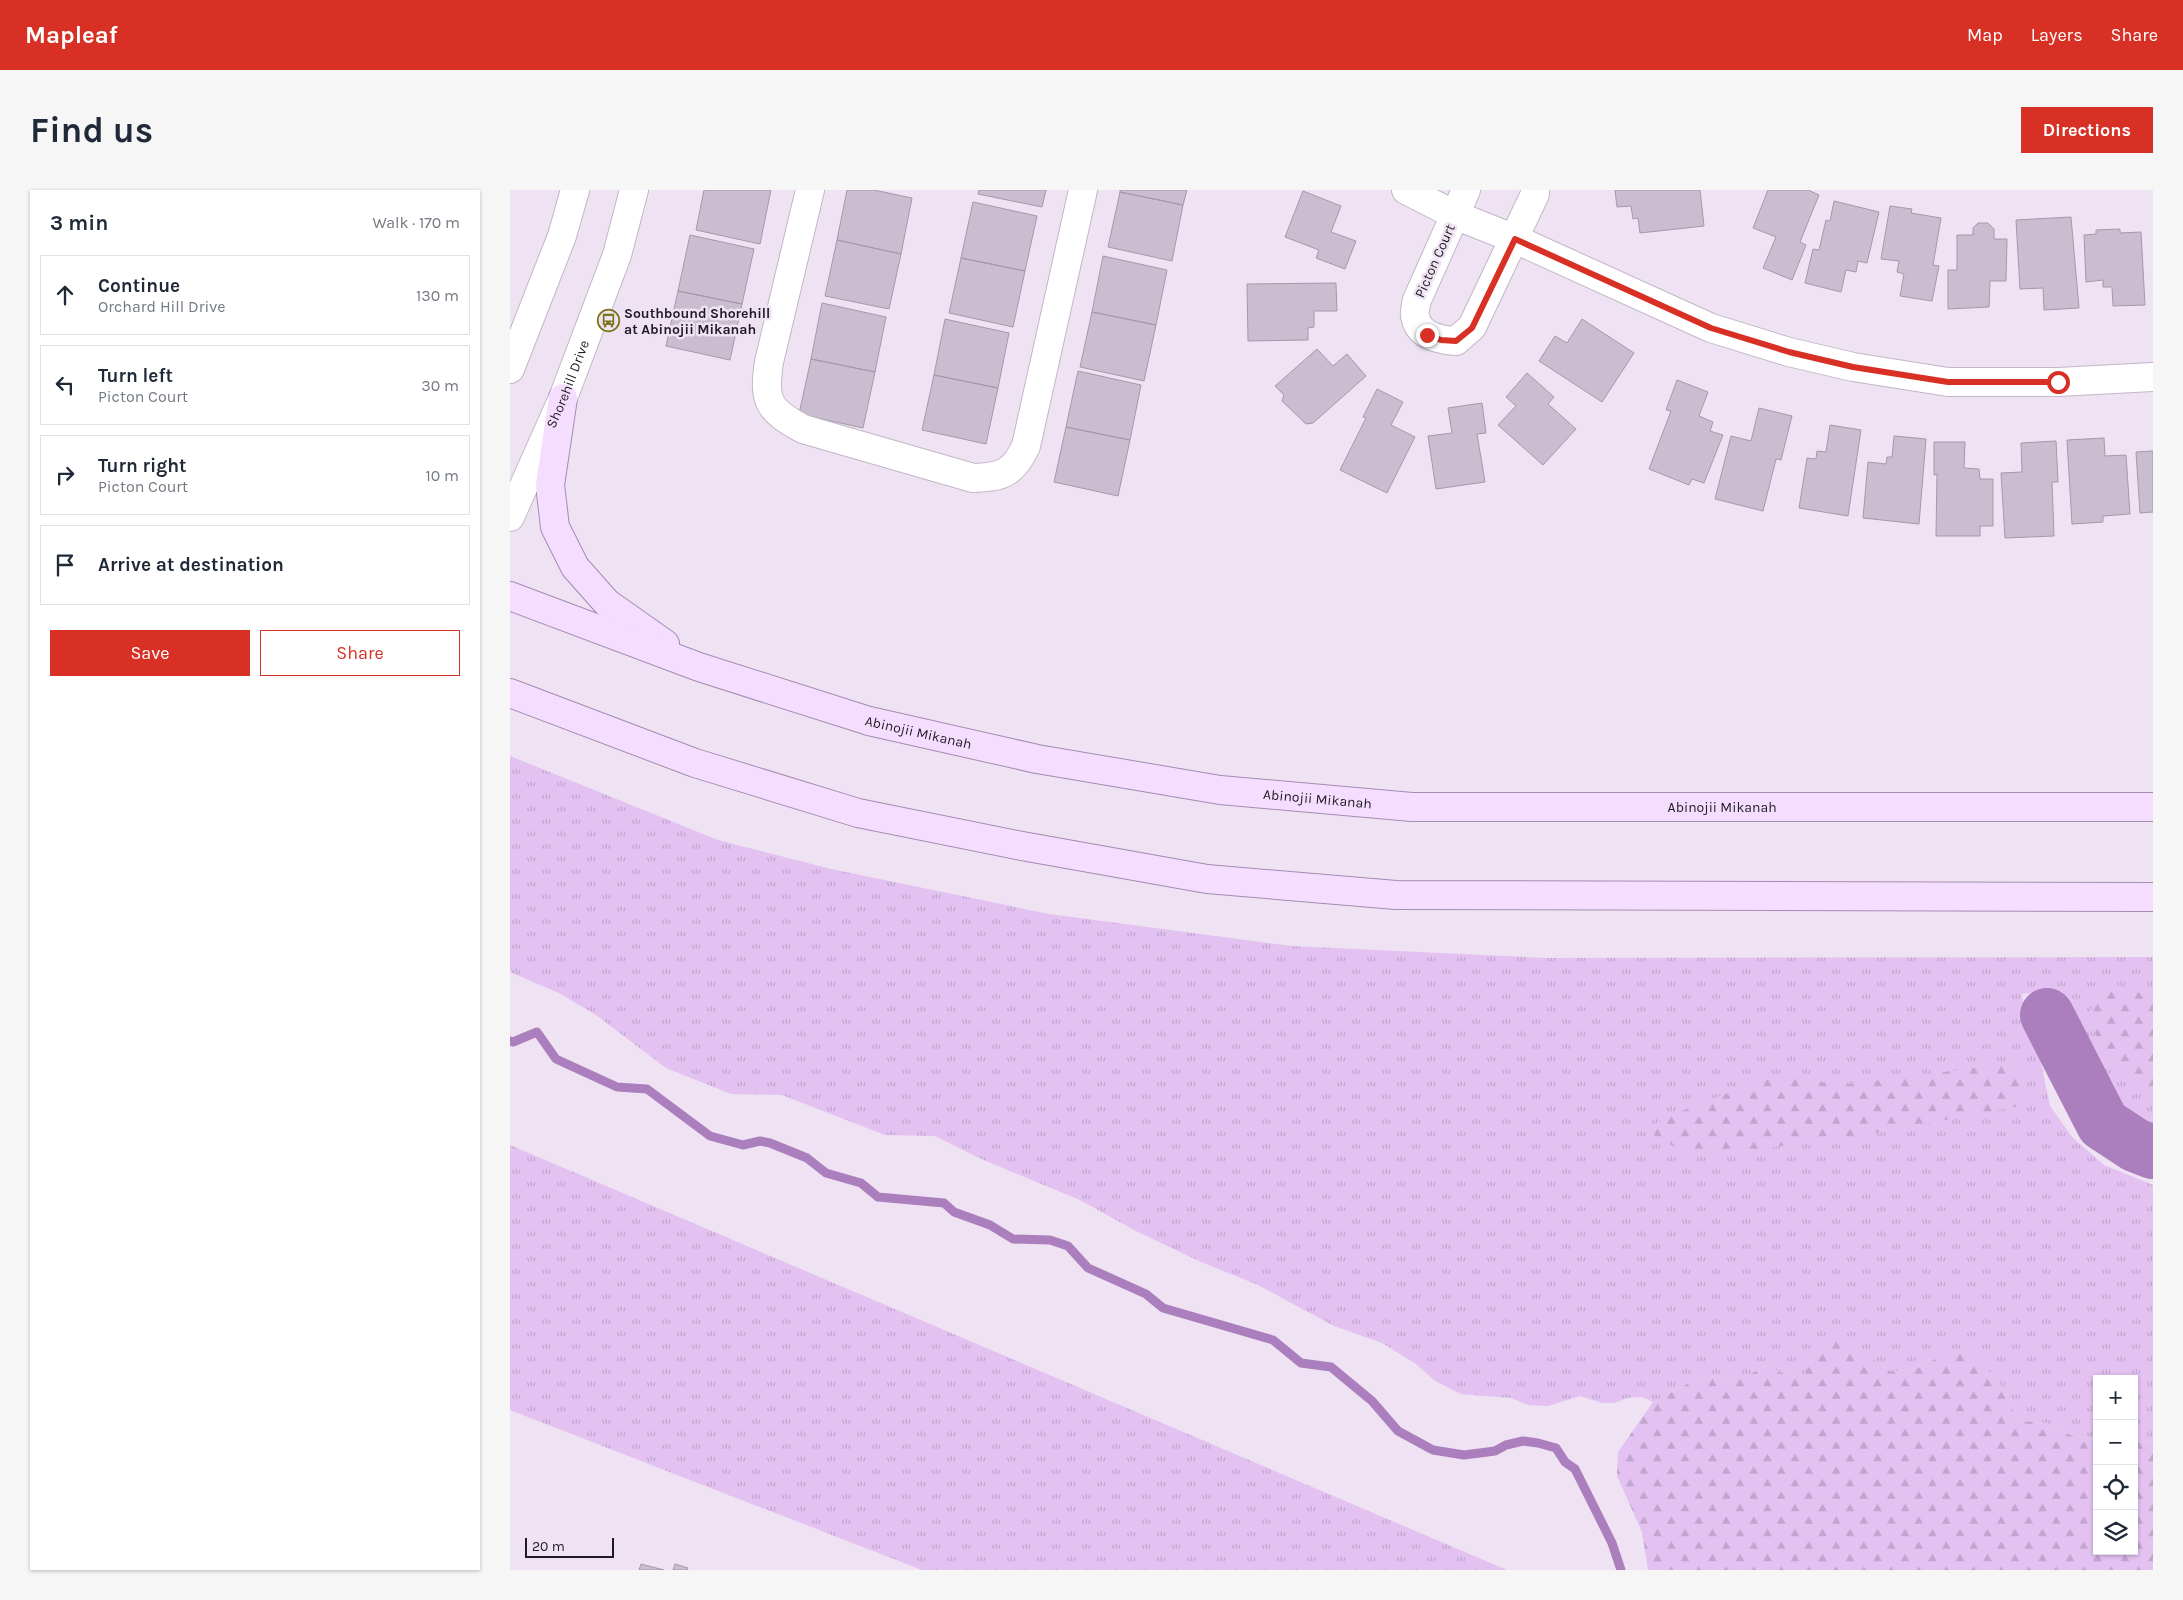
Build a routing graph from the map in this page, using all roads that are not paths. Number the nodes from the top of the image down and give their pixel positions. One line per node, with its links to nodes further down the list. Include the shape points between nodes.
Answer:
1 (575, 190): 10 (street, via 562,236)
2 (634, 190): 12 (street, Shorehill Drive, via 617,254)
3 (810, 190): 4 (street, via 769,362 765,387 771,403 782,418 802,429 973,478 996,478 1011,470 1026,446)
4 (1083, 190)
5 (1406, 190): 8 (street)
6 (1466, 190): 8 (street)
7 (1535, 190): 9 (street)
8 (1455, 214): 9 (street); 9 (street, Picton Court, via 1416,300 1414,316 1427,335 1456,341 1472,328)
9 (1515, 239): 11 (street, via 1711,328 1853,367 1948,382)
10 (510, 370)
11 (2153, 378)
12 (563, 398): 13 (street, Shorehill Drive); 15 (main road, via 550,485 555,527 567,553 607,603)
13 (510, 517)
14 (510, 596): 15 (main road, Abinojii Mikanah)
15 (700, 667): 17 (main road, Abinojii Mikanah, via 869,721 1037,759 1220,790 1412,807)
16 (510, 693): 18 (main road, via 695,763 858,813 1207,879 1396,895)
17 (2153, 807)
18 (2153, 897)

